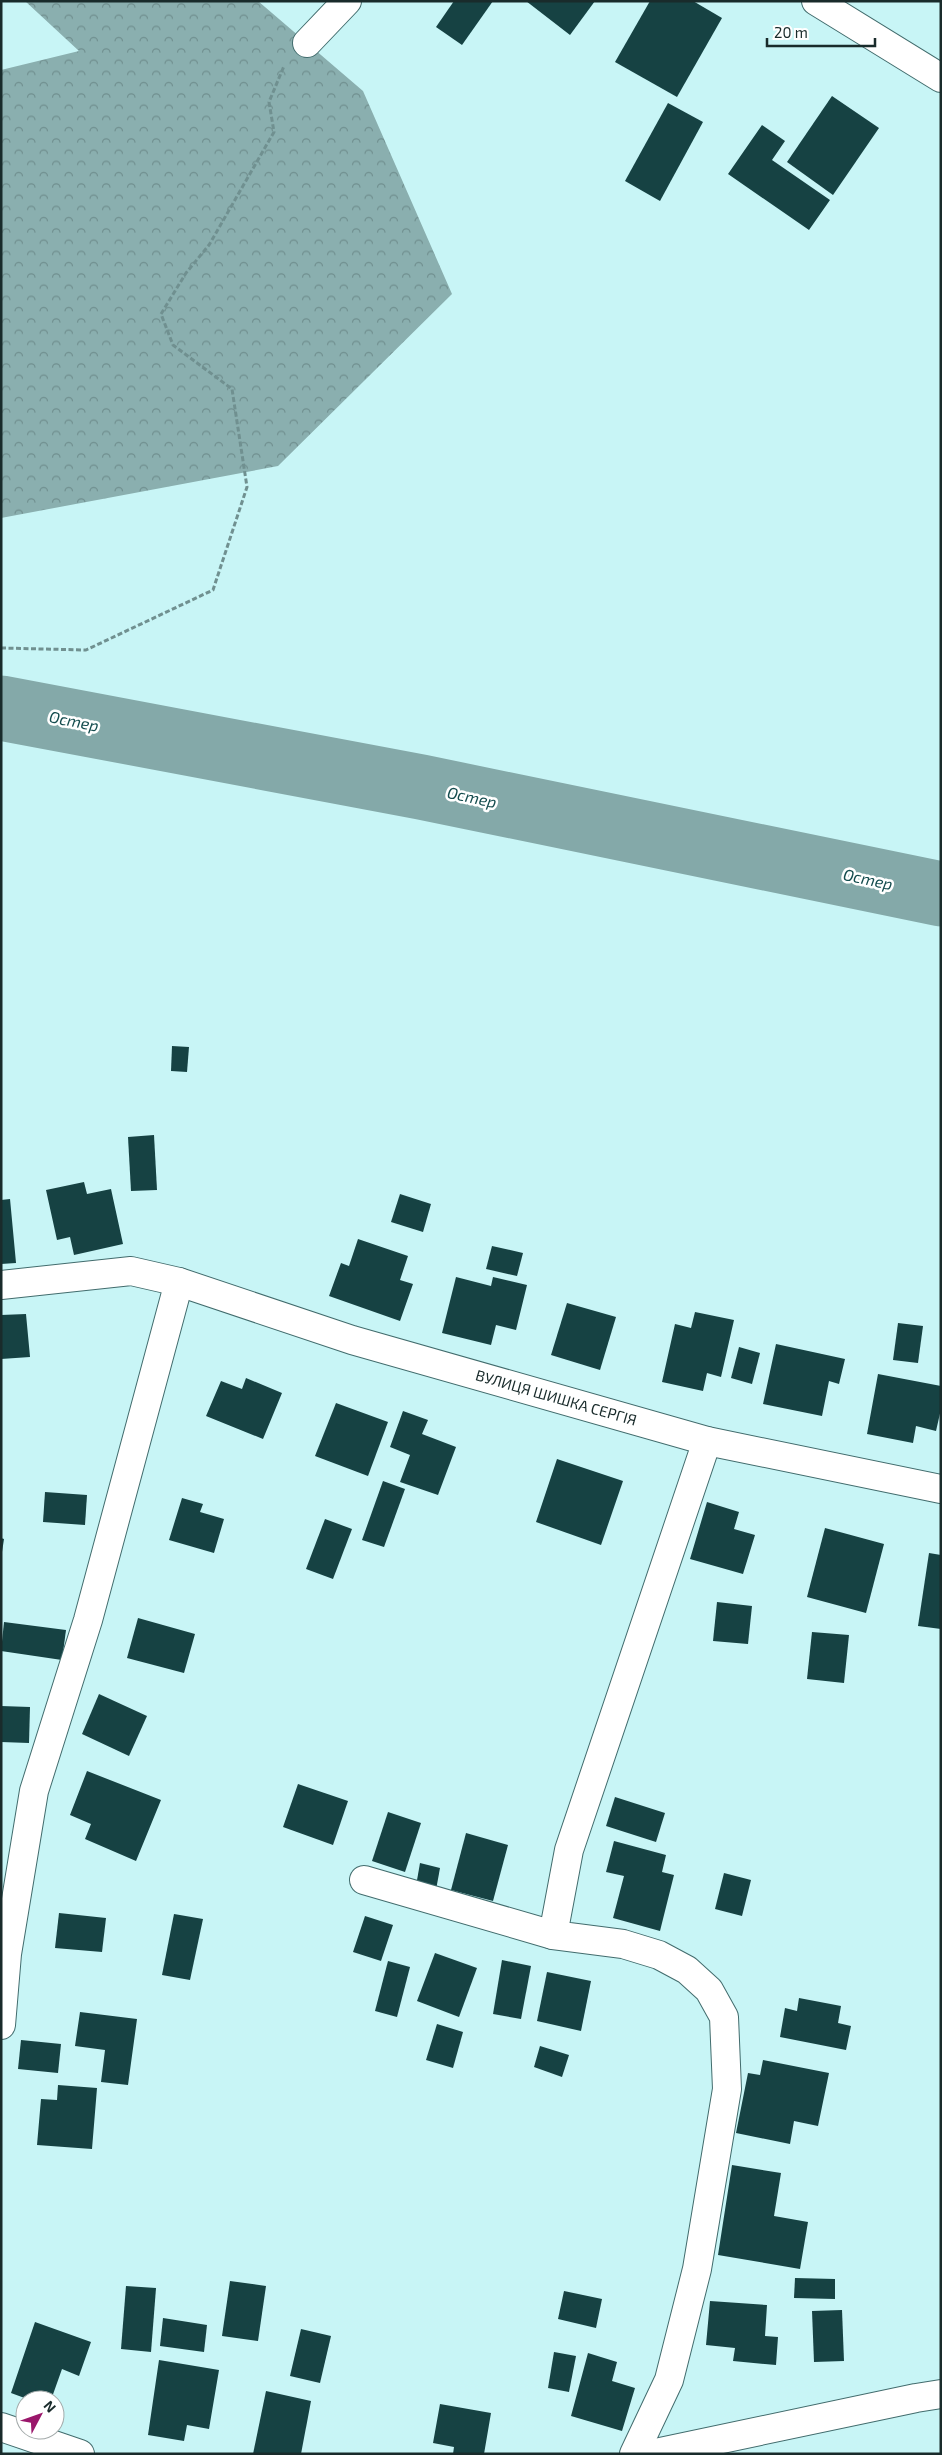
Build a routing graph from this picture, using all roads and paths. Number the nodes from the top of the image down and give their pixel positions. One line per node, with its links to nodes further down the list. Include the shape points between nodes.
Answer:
1 (347, 1): 3 (street)
2 (816, 1): 4 (street)
3 (307, 43): 5 (path, via 282,67 269,102 274,132 209,245 186,273 160,314 173,344 232,389 247,487 213,590 86,650)
4 (941, 78)
5 (1, 648)
6 (179, 1282): 7 (street, ВУЛИЦЯ ШИШКА СЕРГІЯ, via 131,1271); 8 (street, ВУЛИЦЯ ШИШКА СЕРГІЯ, via 352,1340); 12 (street, via 88,1620 34,1792 7,1954)
7 (1, 1284)
8 (707, 1441): 9 (street, ВУЛИЦЯ ШИШКА СЕРГІЯ); 11 (street, via 569,1850)
9 (941, 1489)
10 (364, 1880): 11 (street)
11 (553, 1935): 16 (street, via 623,1944 659,1955 687,1970 709,1990 724,2016 726,2089 697,2269 669,2380)
12 (1, 2026)
13 (941, 2394): 17 (street)
14 (1, 2427): 15 (street)
15 (70, 2452)
16 (634, 2454)
17 (651, 2454)

